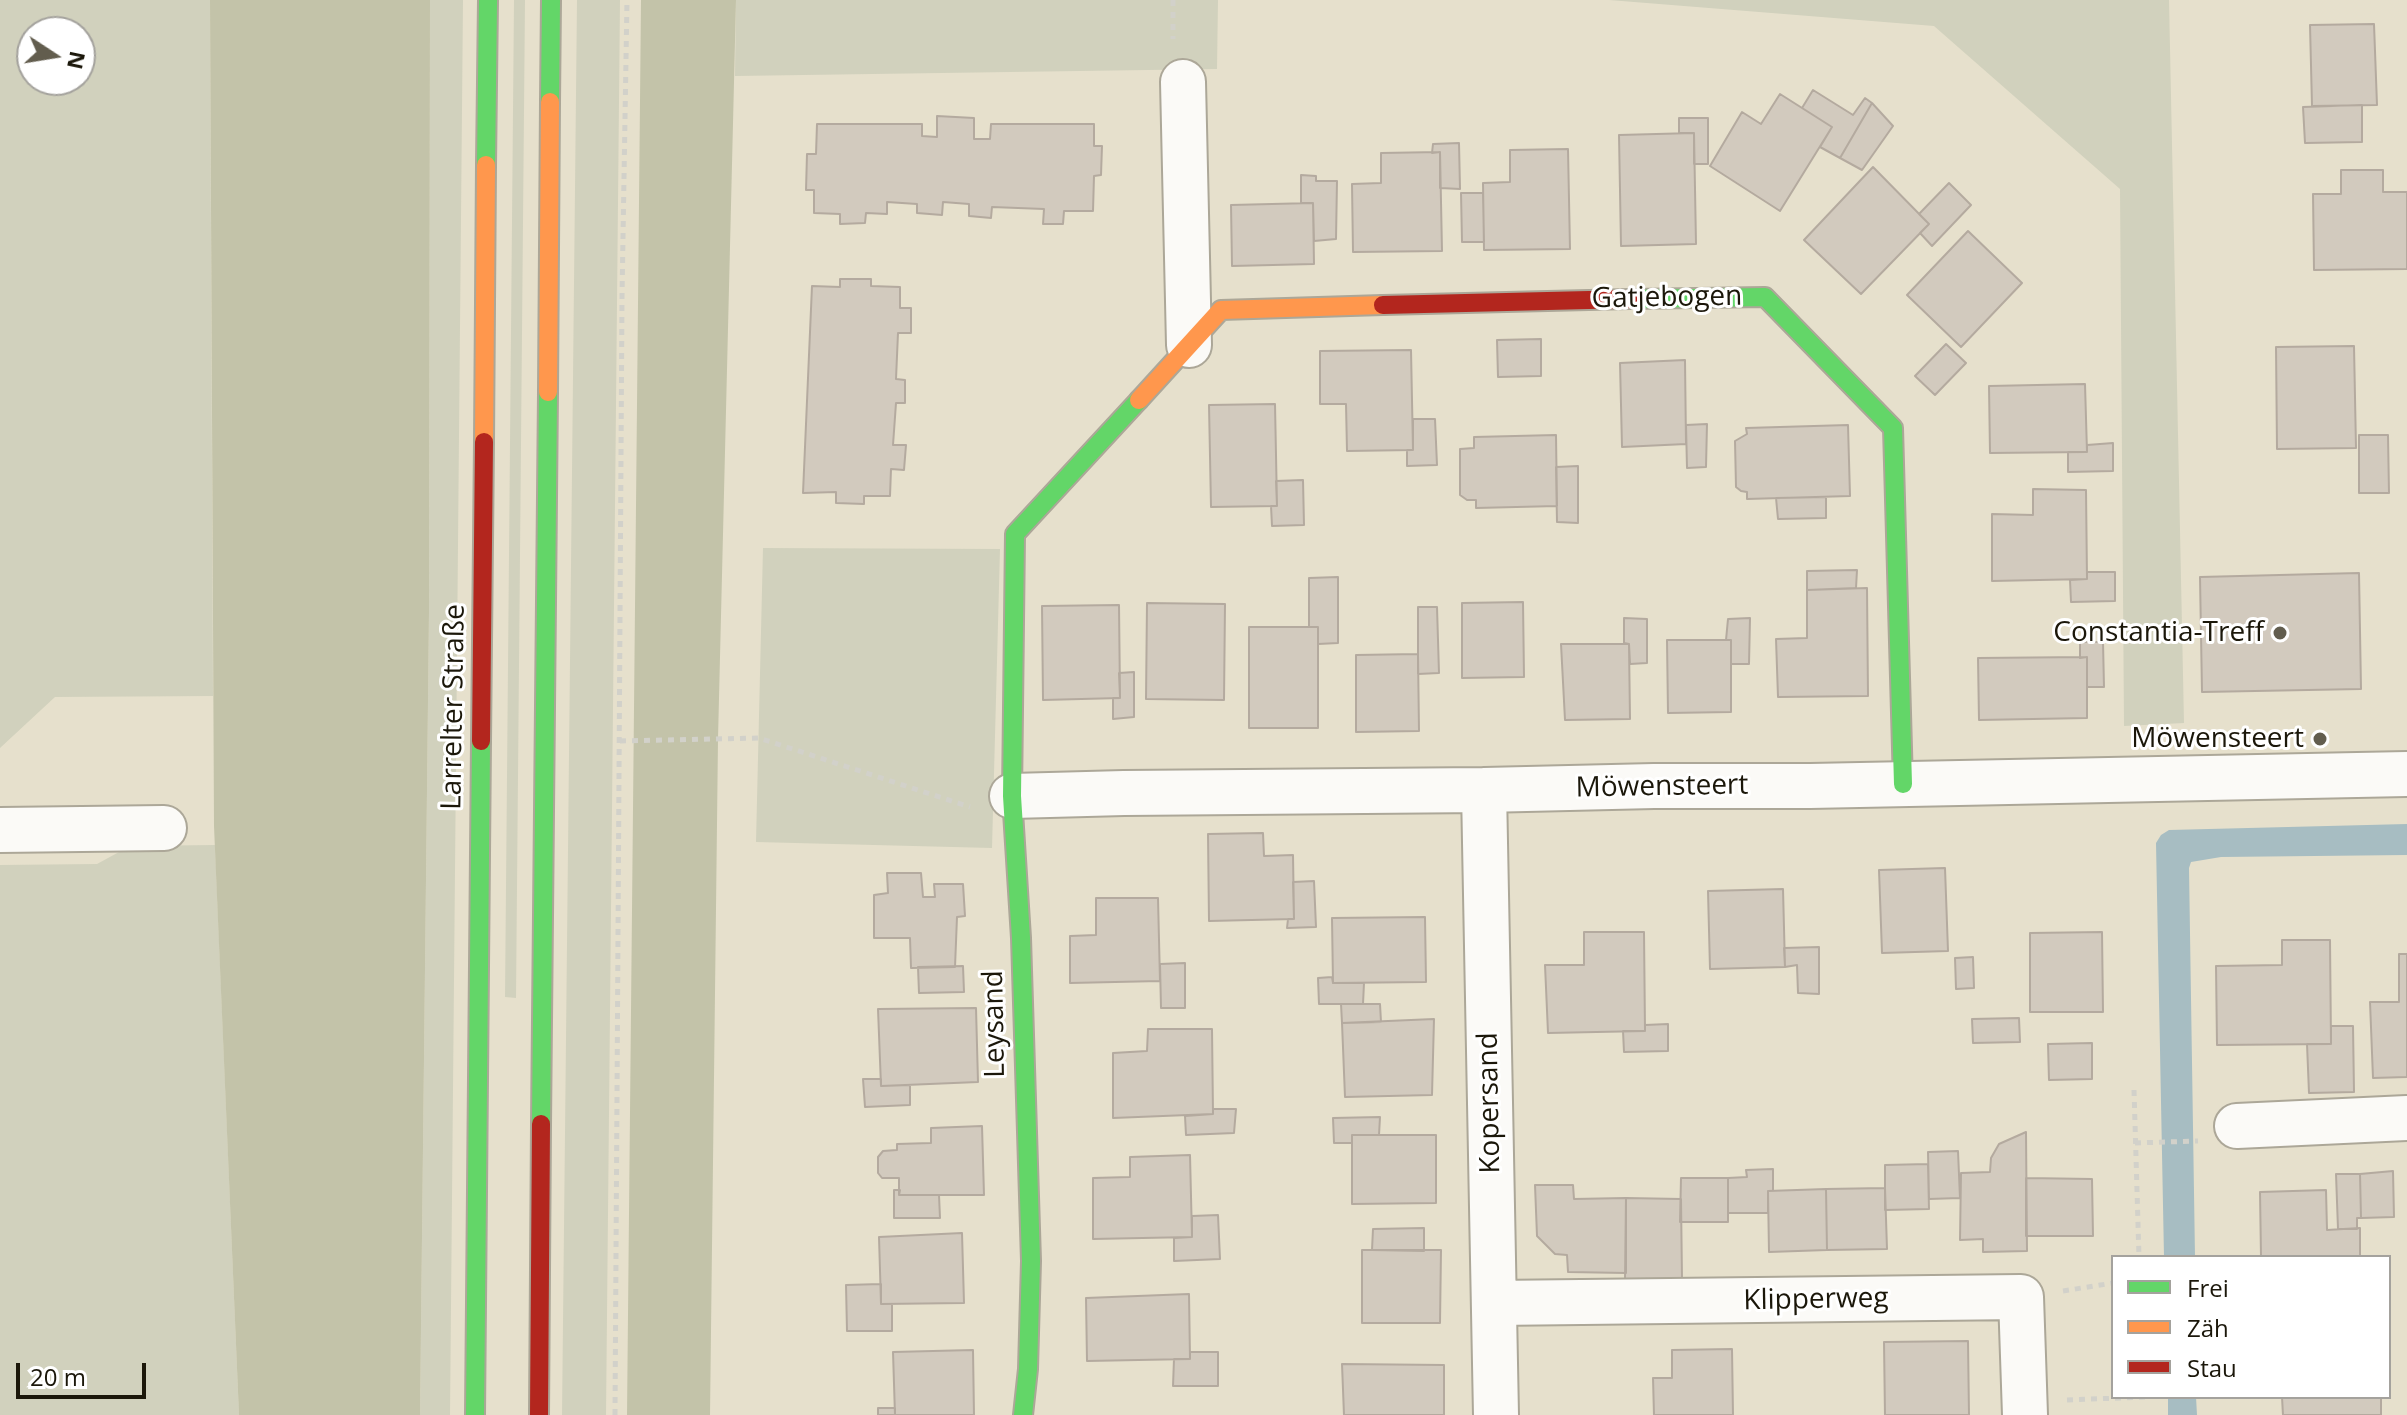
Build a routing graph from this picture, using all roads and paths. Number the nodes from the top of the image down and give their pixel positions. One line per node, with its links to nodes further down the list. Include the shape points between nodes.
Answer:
1 (488, 0): 22 (street, Larrelter Straße)
2 (551, 0): 23 (street)
3 (627, 0): 7 (path)
4 (1183, 82): 5 (street)
5 (1189, 345): 6 (street, Gatjebogen, via 1015,534); 9 (street, Gatjebogen, via 1221,310 1765,297 1893,428)
6 (1013, 631): 11 (street, Leysand)
7 (620, 741): 11 (path, via 759,738 993,815); 24 (path)
8 (2407, 774): 9 (street, Möwensteert)
9 (1903, 784): 10 (street, Möwensteert)
10 (1484, 790): 11 (street, Möwensteert, via 1124,793); 19 (street, Kopersand)
11 (1013, 806): 25 (street, Leysand, via 1031,1261)
12 (164, 828): 13 (street)
13 (0, 830)
14 (2134, 1090): 17 (path)
15 (2407, 1118): 16 (street)
16 (2218, 1134): 17 (path)
17 (2135, 1143): 18 (path)
18 (2139, 1255)
19 (1494, 1303): 21 (street, Klipperweg, via 2021,1297); 26 (street, Kopersand)
20 (2123, 1399): 21 (path)
21 (2024, 1408)
22 (475, 1415)
23 (539, 1415)
24 (615, 1415)
25 (1023, 1415)
26 (1496, 1415)

